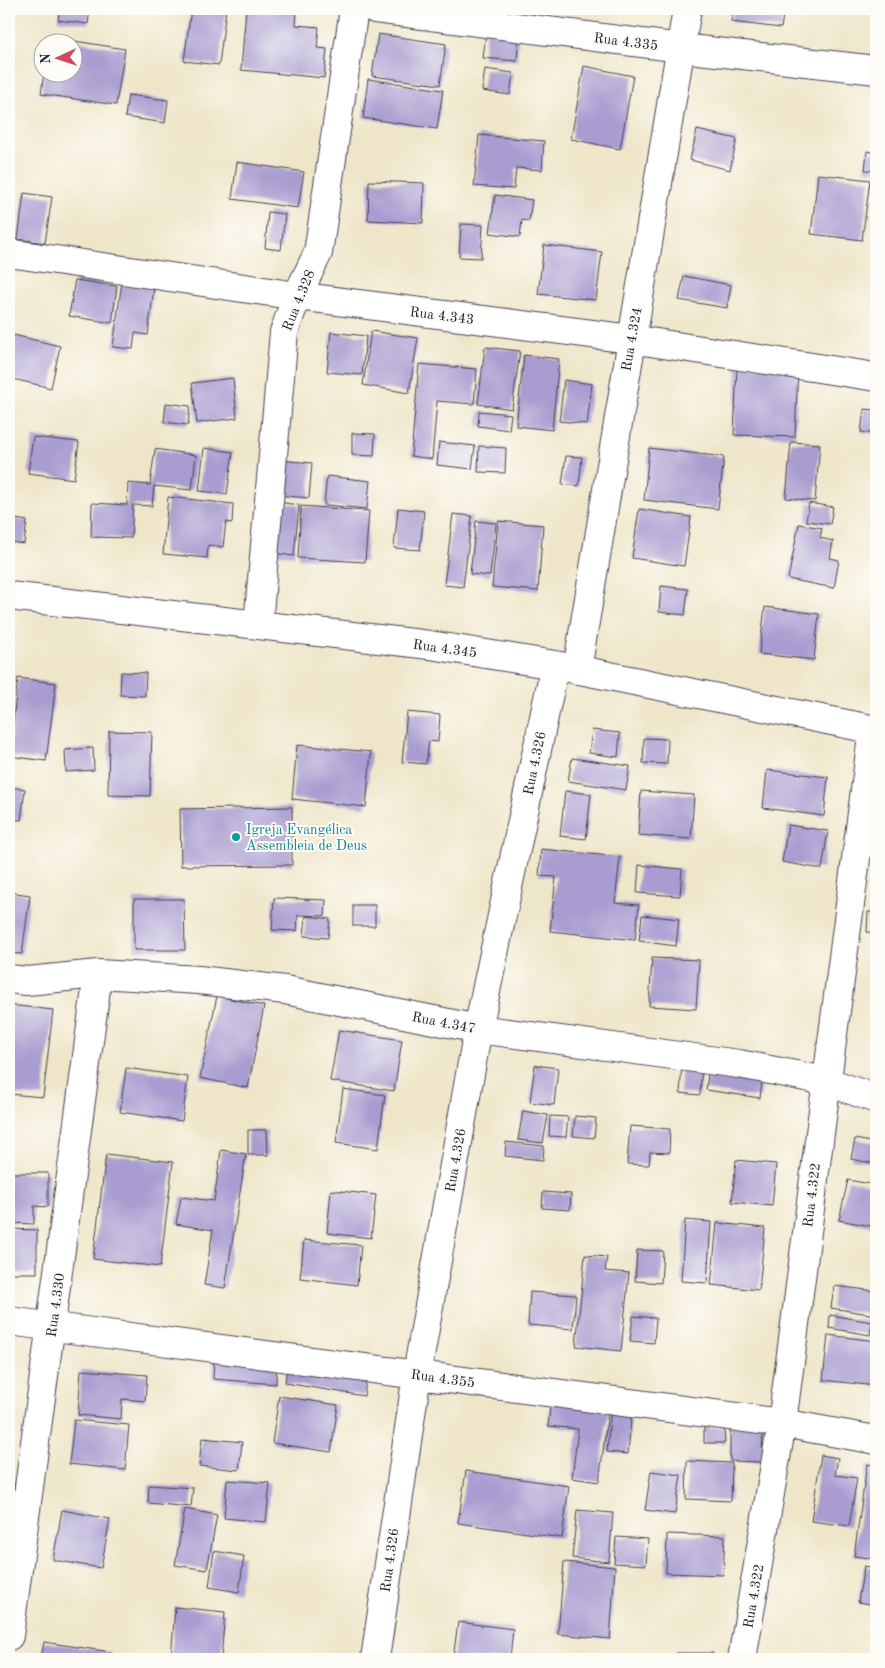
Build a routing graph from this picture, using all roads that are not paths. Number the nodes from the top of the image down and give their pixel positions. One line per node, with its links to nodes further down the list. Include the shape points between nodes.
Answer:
1 (354, 9): 7 (street, Rua 4.328, via 318,253)
2 (375, 9): 4 (street, Rua 4.335)
3 (687, 9): 4 (street, Rua 4.324)
4 (681, 48): 5 (street, Rua 4.335); 8 (street, Rua 4.324)
5 (876, 70)
6 (9, 252): 7 (street, Rua 4.343)
7 (297, 296): 8 (street, Rua 4.343); 11 (street, Rua 4.328, via 284,332)
8 (631, 339): 9 (street, Rua 4.343); 12 (street, Rua 4.324)
9 (876, 377)
10 (9, 596): 11 (street, Rua 4.345)
11 (258, 624): 12 (street, Rua 4.345, via 430,645)
12 (566, 667): 13 (street, Rua 4.345); 16 (street, Rua 4.326)
13 (875, 730): 17 (street, Rua 4.322)
14 (98, 974): 15 (street, Rua 4.347, via 28,981); 16 (street, Rua 4.347, via 199,980 285,990); 20 (street, Rua 4.330)
15 (9, 979)
16 (478, 1029): 17 (street, Rua 4.347, via 698,1058); 21 (street, Rua 4.326)
17 (826, 1081): 18 (street, Rua 4.347); 22 (street, Rua 4.322)
18 (876, 1099)
19 (9, 1321): 20 (street, Rua 4.355)
20 (52, 1327): 21 (street, Rua 4.355); 24 (street, Rua 4.330)
21 (417, 1374): 22 (street, Rua 4.355); 25 (street, Rua 4.326)
22 (782, 1423): 23 (street, Rua 4.355); 26 (street, Rua 4.322)
23 (876, 1440)
24 (9, 1636)
25 (375, 1659)
26 (742, 1659)

